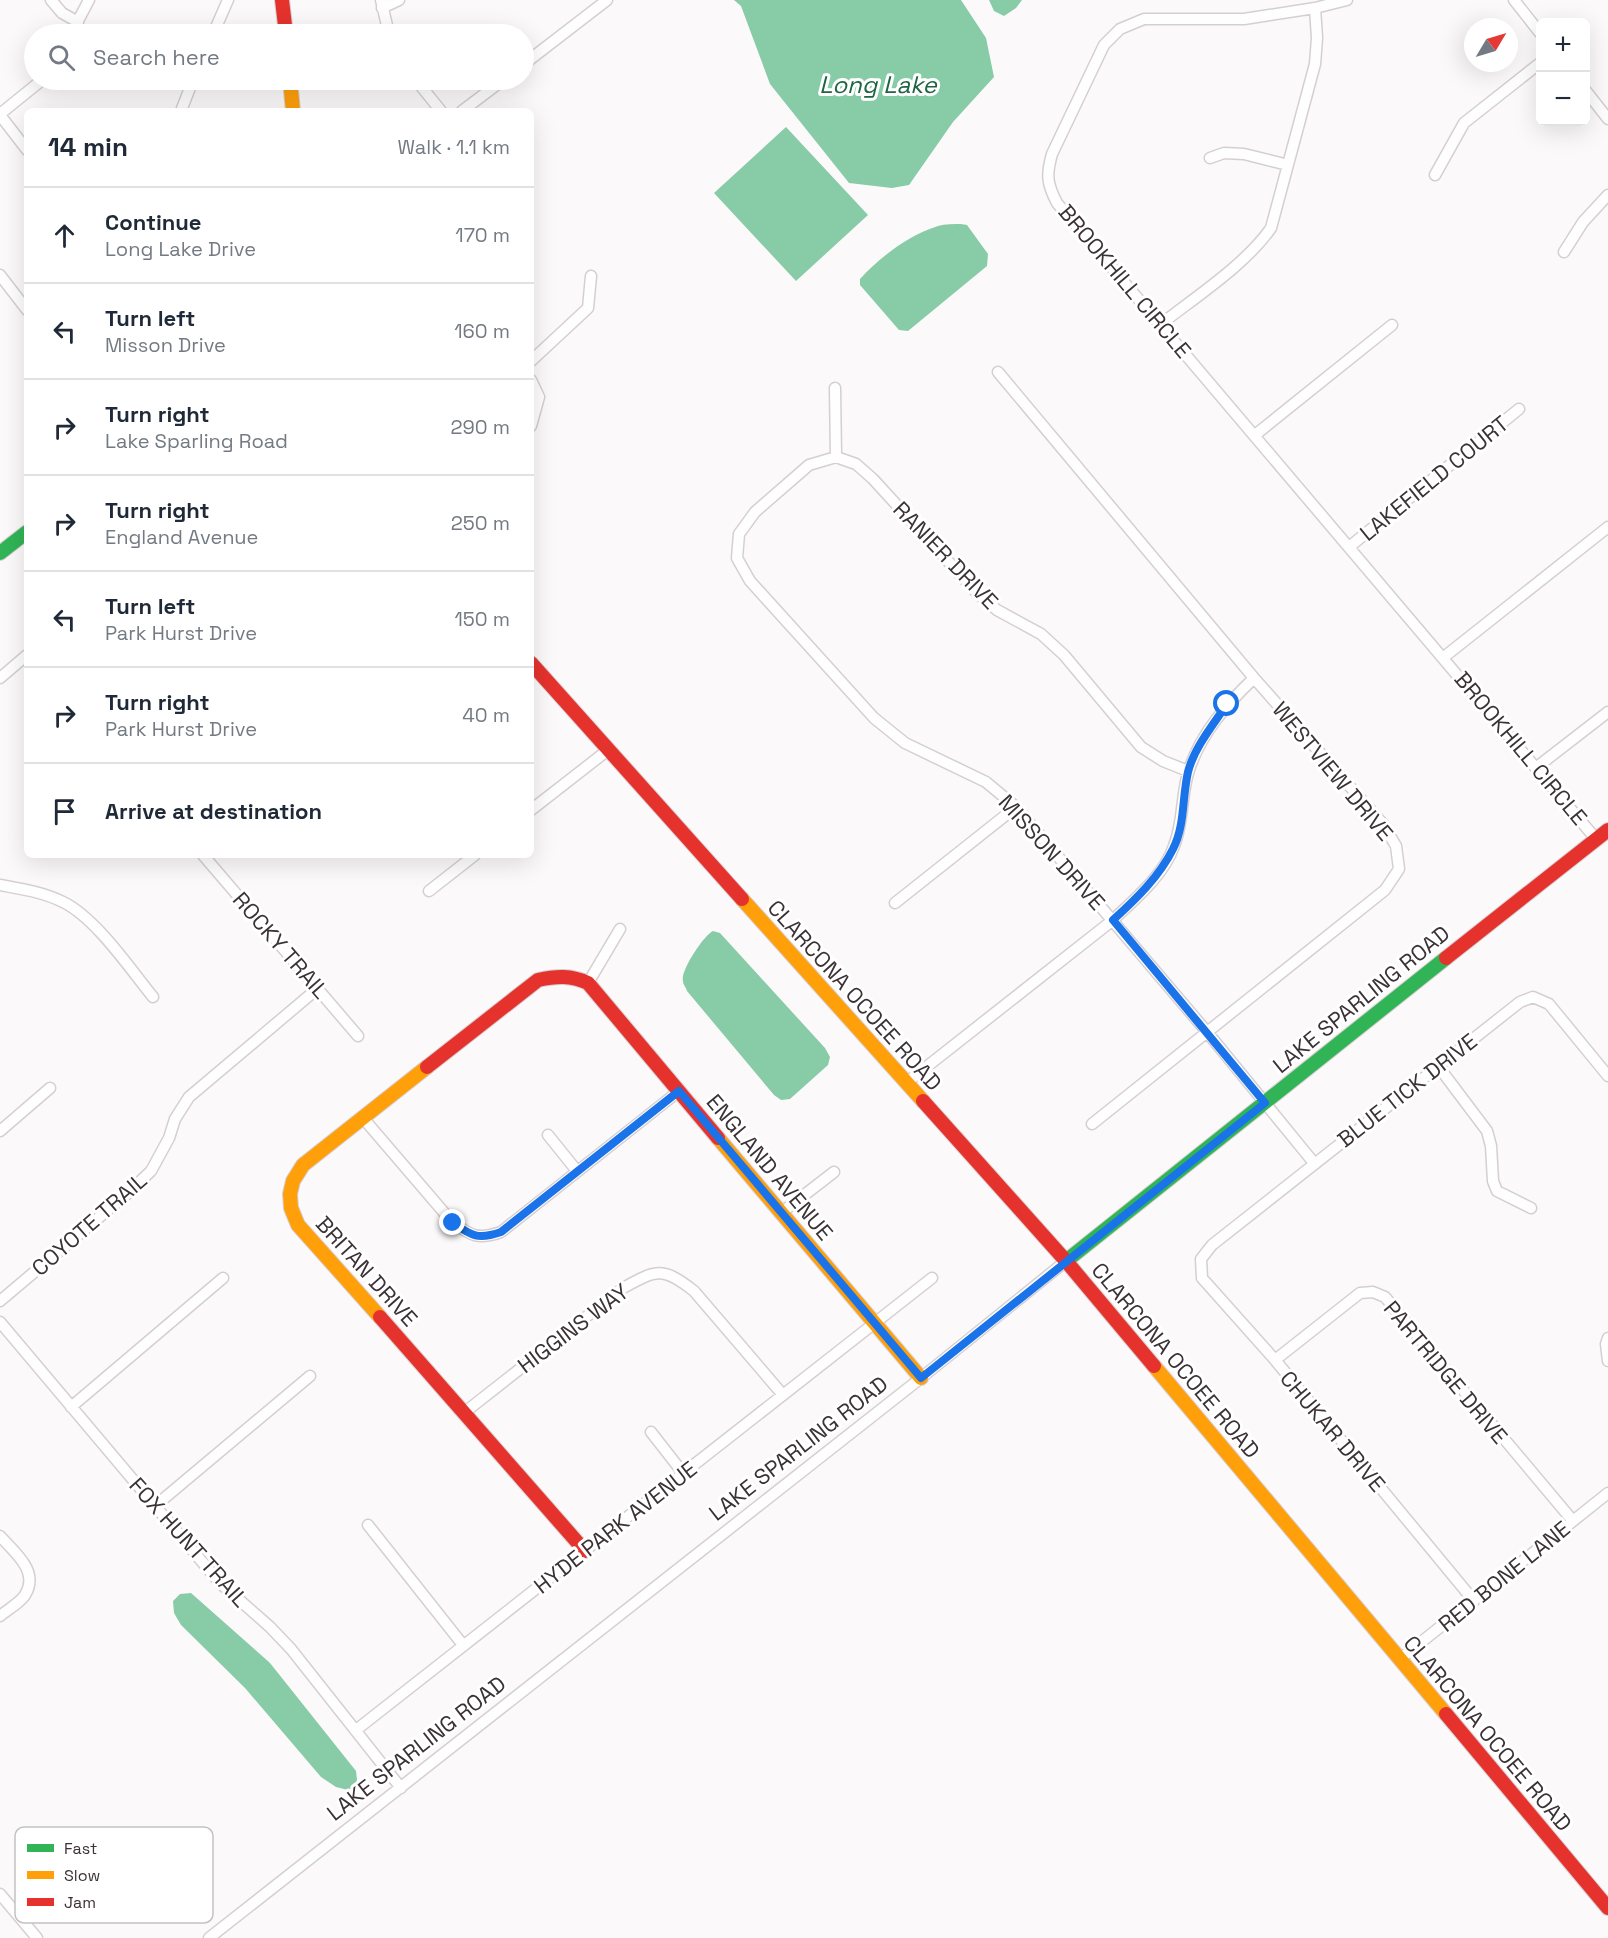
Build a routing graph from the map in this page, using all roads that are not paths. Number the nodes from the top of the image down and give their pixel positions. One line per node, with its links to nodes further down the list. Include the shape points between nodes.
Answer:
1 (51, 0): 11 (street, via 62,14)
2 (89, 0): 11 (street)
3 (228, 0): 12 (street)
4 (282, 0): 13 (street)
5 (399, 0): 9 (street)
6 (607, 0): 16 (street)
7 (1347, 0): 10 (street, BROOKHILL CIRCLE)
8 (1514, 0): 15 (street)
9 (382, 4): 14 (street)
10 (1315, 8): 32 (street, via 1316,64); 39 (street, BROOKHILL CIRCLE, via 1244,19 1144,19 1120,29 1104,45 1052,154 1047,170 1049,189)
11 (78, 22)
12 (217, 24)
13 (285, 24)
14 (387, 24)
15 (1536, 28)
16 (534, 56)
17 (1536, 66): 33 (street, via 1464,123)
18 (30, 90): 28 (street)
19 (189, 90): 24 (street)
20 (291, 90): 25 (street)
21 (424, 90): 26 (street)
22 (490, 90): 27 (street)
23 (1590, 96): 29 (street)
24 (182, 108)
25 (293, 108)
26 (439, 108)
27 (466, 108)
28 (0, 114): 30 (street)
29 (1608, 119)
30 (24, 146)
31 (1210, 158): 32 (street, via 1224,153 1244,154)
32 (1288, 165): 39 (street, via 1271,228 1260,244)
33 (1435, 174)
34 (1608, 195): 35 (street)
35 (1564, 252)
36 (0, 275): 38 (street)
37 (591, 276): 41 (street, via 588,308)
38 (24, 306)
39 (1161, 324): 47 (street, BROOKHILL CIRCLE)
40 (1392, 325): 47 (street)
41 (534, 358)
42 (998, 372): 57 (street, WESTVIEW DRIVE)
43 (534, 386): 46 (street, via 539,397)
44 (835, 388): 48 (street)
45 (1519, 409): 51 (street, LAKEFIELD COURT)
46 (534, 415)
47 (1255, 435): 51 (street, BROOKHILL CIRCLE)
48 (836, 457): 61 (street, RANIER DRIVE, via 856,464 873,479 977,593 997,610 1041,634 1064,655 1141,747); 62 (street, MISSON DRIVE, via 809,465 755,512 740,534 738,558 750,582 874,718 905,743 986,782)
49 (1608, 527): 53 (street, BROOKHILL CIRCLE)
50 (24, 534): 52 (street)
51 (1349, 547): 53 (street, BROOKHILL CIRCLE)
52 (0, 553)
53 (1444, 657): 60 (street, BROOKHILL CIRCLE)
54 (24, 658): 56 (street)
55 (534, 666): 59 (street, CLARCONA OCOEE ROAD)
56 (0, 678)
57 (1254, 678): 61 (street, via 1227,704); 76 (street, WESTVIEW DRIVE, via 1383,824 1396,846 1399,869 1385,890)
58 (1608, 712): 60 (street)
59 (608, 750): 63 (street); 80 (street, CLARCONA OCOEE ROAD)
60 (1538, 767): 65 (street, BROOKHILL CIRCLE)
61 (1188, 771): 71 (street, via 1174,848 1138,897)
62 (1016, 807): 70 (street); 71 (street, MISSON DRIVE)
63 (534, 808)
64 (1608, 830): 65 (street, LAKE SPARLING ROAD)
65 (1596, 839): 83 (street, LAKE SPARLING ROAD)
66 (206, 858): 74 (street, ROCKY TRAIL)
67 (471, 858): 69 (street)
68 (0, 885): 75 (street, via 33,891 65,903 94,926)
69 (429, 891)
70 (895, 903)
71 (1113, 920): 76 (street, MISSON DRIVE); 80 (street)
72 (620, 929): 73 (street)
73 (588, 983): 82 (street, ENGLAND AVENUE); 84 (street, BRITAN DRIVE, via 576,976 560,975 538,980)
74 (317, 988): 77 (street, ROCKY TRAIL); 97 (street, COYOTE TRAIL, via 189,1098 152,1171)
75 (153, 997)
76 (1207, 1032): 83 (street, MISSON DRIVE); 85 (street, WESTVIEW DRIVE)
77 (358, 1036)
78 (1438, 1066): 79 (street, BLUE TICK DRIVE, via 1520,1002 1533,998 1549,1004); 88 (street, BLUE TICK DRIVE); 91 (street, via 1487,1131 1492,1181 1497,1191)
79 (1608, 1076)
80 (906, 1083): 94 (street, CLARCONA OCOEE ROAD)
81 (50, 1088): 86 (street)
82 (679, 1091): 89 (street); 92 (street, ENGLAND AVENUE)
83 (1265, 1103): 88 (street, MISSON DRIVE); 94 (street, LAKE SPARLING ROAD)
84 (363, 1118): 89 (street, via 453,1223 469,1234 486,1238 501,1232); 107 (street, BRITAN DRIVE, via 303,1165 290,1183 290,1206 298,1225)
85 (1092, 1124)
86 (0, 1131)
87 (548, 1135): 89 (street)
88 (1314, 1163): 93 (street, BLUE TICK DRIVE)
89 (577, 1171)
90 (834, 1172): 92 (street)
91 (1531, 1208)
92 (781, 1213): 99 (street, ENGLAND AVENUE)
93 (1200, 1258): 101 (street, CHUKAR DRIVE, via 1202,1278)
94 (1066, 1261): 104 (street, LAKE SPARLING ROAD); 119 (street, CLARCONA OCOEE ROAD)
95 (224, 1278): 106 (street)
96 (932, 1278): 99 (street, HYDE PARK AVENUE)
97 (0, 1301)
98 (0, 1322): 106 (street, FOX HUNT TRAIL)
99 (875, 1325): 104 (street, ENGLAND AVENUE); 105 (street, HYDE PARK AVENUE)
100 (1608, 1338): 102 (street)
101 (1275, 1360): 112 (street, PARTRIDGE DRIVE, via 1360,1293 1373,1292 1385,1297); 116 (street, CHUKAR DRIVE)
102 (1608, 1361)
103 (310, 1376): 111 (street)
104 (921, 1378): 121 (street, LAKE SPARLING ROAD)
105 (783, 1395): 107 (street, HIGGINS WAY, via 694,1291 676,1276 659,1272 623,1288); 109 (street, HYDE PARK AVENUE)
106 (71, 1407): 111 (street, FOX HUNT TRAIL)
107 (465, 1412): 115 (street, BRITAN DRIVE)
108 (651, 1432): 109 (street)
109 (683, 1473): 115 (street, HYDE PARK AVENUE)
110 (1608, 1493): 112 (street, RED BONE LANE)
111 (154, 1506): 120 (street, FOX HUNT TRAIL, via 220,1583 291,1649)
112 (1573, 1521): 116 (street, RED BONE LANE)
113 (368, 1525): 118 (street)
114 (0, 1536): 117 (street, via 27,1567 30,1582 25,1596)
115 (585, 1551): 118 (street, HYDE PARK AVENUE)
116 (1474, 1601): 119 (street, RED BONE LANE)
117 (0, 1616)
118 (463, 1645): 120 (street, HYDE PARK AVENUE)
119 (1400, 1659): 123 (street, CLARCONA OCOEE ROAD)
120 (356, 1730): 121 (street, FOX HUNT TRAIL)
121 (401, 1788): 127 (street, LAKE SPARLING ROAD)
122 (0, 1894): 124 (street)
123 (1608, 1908)
124 (15, 1912)
125 (24, 1923): 126 (street)
126 (37, 1938)
127 (209, 1938)

